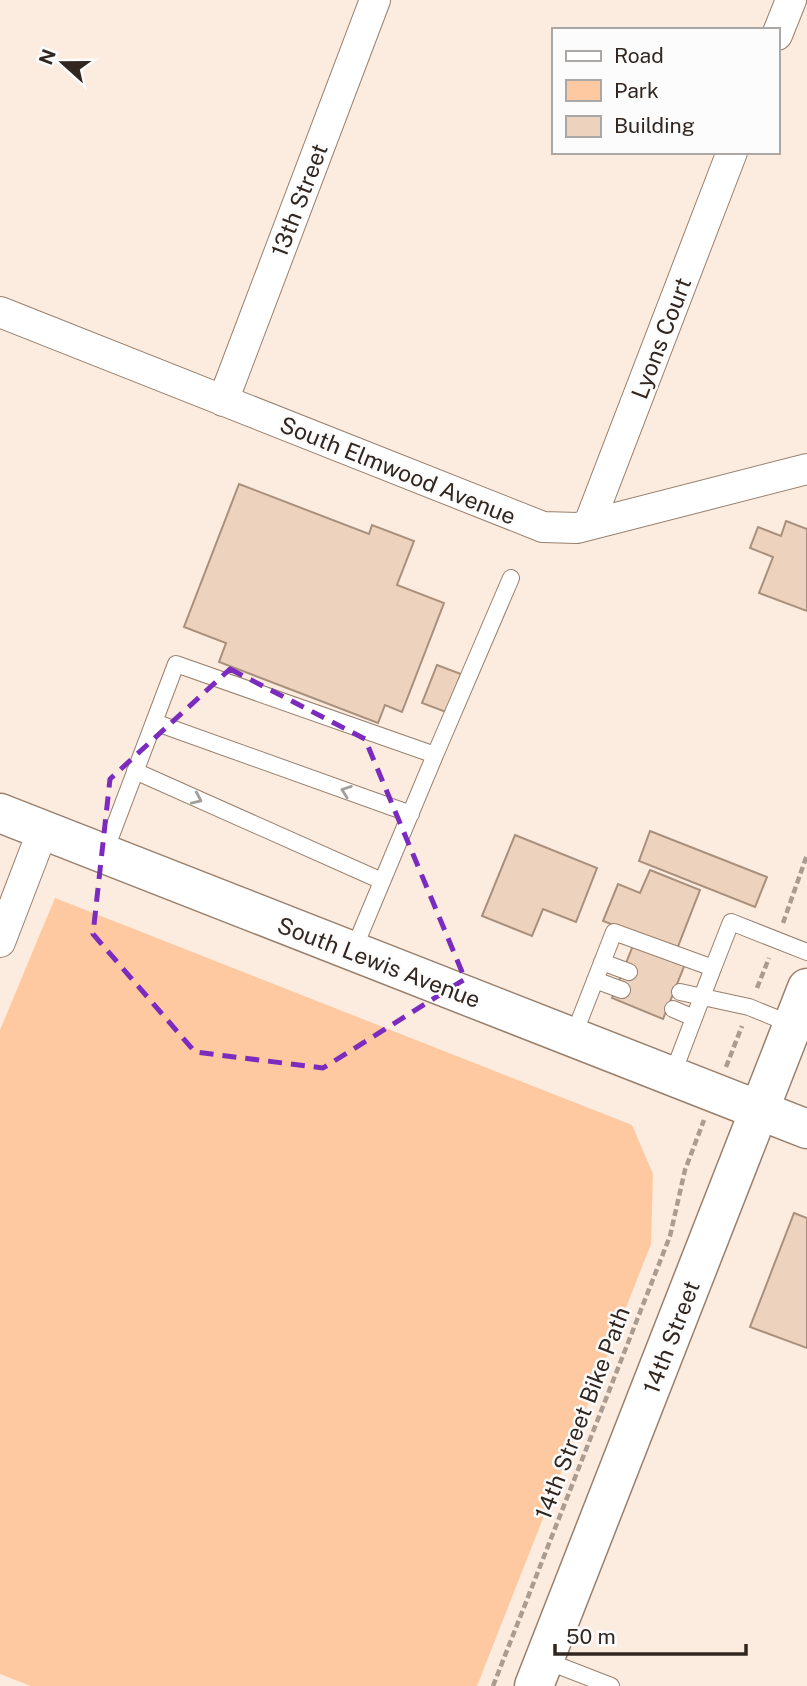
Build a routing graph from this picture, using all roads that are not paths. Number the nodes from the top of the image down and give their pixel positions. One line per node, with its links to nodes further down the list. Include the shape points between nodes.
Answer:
1 (375, 0): 6 (street, 13th Street)
2 (791, 0): 3 (street)
3 (779, 30)
4 (731, 154): 8 (street, Lyons Court)
5 (0, 312): 6 (street, South Elmwood Avenue)
6 (223, 401): 8 (street, South Elmwood Avenue, via 543,527)
7 (807, 469): 8 (street, South Elmwood Avenue)
8 (589, 524)
9 (511, 578): 11 (lane)
10 (154, 722): 11 (lane, via 176,664); 12 (lane); 14 (lane, one-way to 10)
11 (435, 755): 14 (lane)
12 (135, 771): 16 (lane); 17 (lane, one-way to 17)
13 (0, 813): 15 (main road, South Lewis Avenue)
14 (411, 814): 17 (lane)
15 (43, 830): 16 (main road, South Lewis Avenue); 18 (street)
16 (104, 854): 19 (main road, South Lewis Avenue)
17 (382, 881): 19 (lane)
18 (0, 942)
19 (353, 951): 32 (main road, South Lewis Avenue)
20 (807, 951): 22 (lane, via 731,922)
21 (602, 962): 22 (lane, via 614,932); 23 (lane); 24 (lane)
22 (713, 968): 28 (lane)
23 (629, 972)
24 (595, 980): 26 (lane); 32 (lane)
25 (807, 988): 31 (main road, 14th Street)
26 (622, 990)
27 (680, 992): 28 (lane)
28 (701, 998): 30 (lane); 31 (lane, via 749,1007)
29 (673, 1009): 30 (lane)
30 (694, 1018): 33 (lane)
31 (793, 1025): 34 (main road, 14th Street)
32 (573, 1037): 33 (main road, South Lewis Avenue)
33 (672, 1076): 34 (main road, South Lewis Avenue)
34 (759, 1110): 35 (main road, South Lewis Avenue); 36 (main road, 14th Street)
35 (807, 1129)
36 (539, 1673): 37 (lane)
37 (611, 1686)

